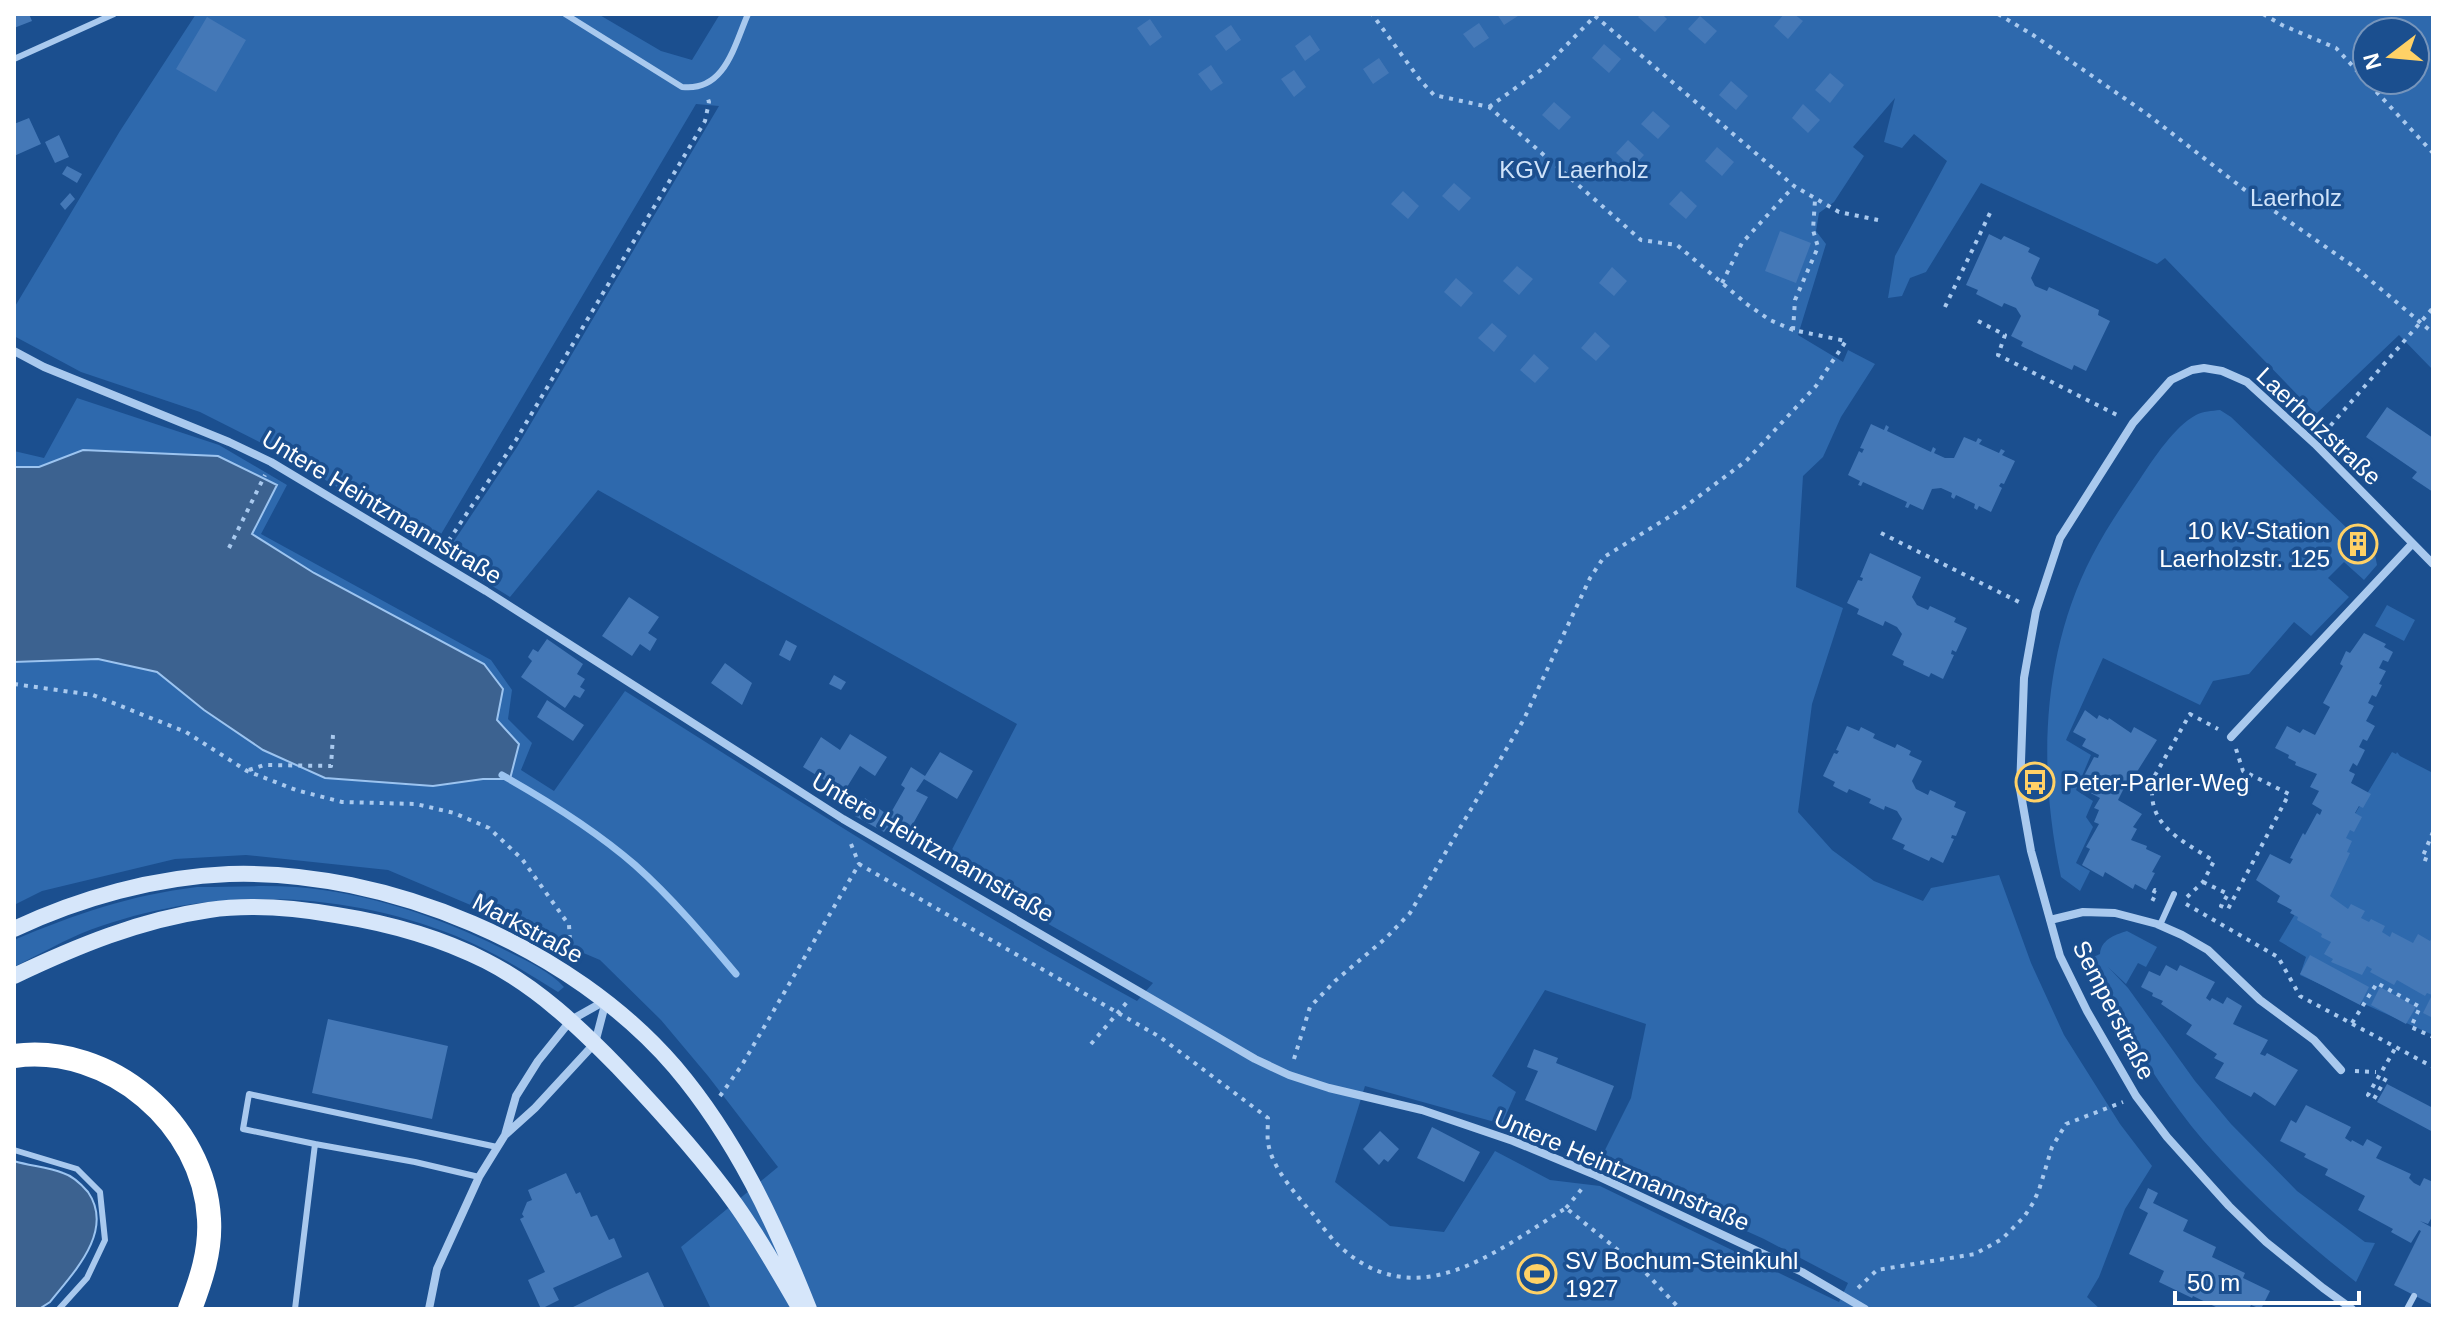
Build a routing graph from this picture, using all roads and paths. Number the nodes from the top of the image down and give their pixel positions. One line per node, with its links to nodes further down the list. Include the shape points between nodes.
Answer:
1 (114, 14): 7 (lane)
2 (565, 14): 8 (lane, via 682,87)
3 (748, 14): 8 (lane, via 723,71)
4 (1372, 14): 9 (path, via 1434,95)
5 (1998, 14): 19 (path, via 2147,114 2356,268)
6 (2263, 14): 10 (path, via 2336,48)
7 (14, 59)
8 (704, 86): 28 (path, via 709,102 705,121 516,440)
9 (1489, 107): 11 (path, via 1545,67 1595,16); 15 (path, via 1641,240 1677,245)
10 (2433, 153)
11 (1794, 186): 12 (path); 15 (path, via 1742,243)
12 (1815, 200): 14 (path, via 1839,212); 20 (path, via 1818,247 1795,300)
13 (1990, 213): 16 (path)
14 (1878, 220)
15 (1722, 283): 20 (path)
16 (1945, 307)
17 (2433, 308): 19 (path)
18 (1978, 321): 24 (path, via 2005,335 1998,355)
19 (2419, 323): 21 (path); 25 (path)
20 (1793, 330): 58 (path, via 1846,341 1816,386 1746,461 1604,557 1524,719 1410,913 1310,1007)
21 (2433, 333)
22 (14, 351): 26 (street, Untere Heintzmannstraße)
23 (2161, 391): 24 (street, Semperstraße); 25 (street, Laerholzstraße, via 2192,370 2222,371 2247,382)
24 (2133, 423): 32 (street, Semperstraße, via 2060,538)
25 (2315, 444): 29 (street, Laerholzstraße)
26 (271, 462): 30 (path); 46 (street, Untere Heintzmannstraße, via 486,591 861,830)
27 (1881, 533): 32 (path)
28 (452, 536)
29 (2412, 544): 31 (street, Laerholzstraße); 35 (street)
30 (229, 548)
31 (2433, 564)
32 (2036, 611): 41 (street, Semperstraße, via 2024,678 2020,789)
33 (14, 684): 36 (path, via 93,695 186,732)
34 (333, 735): 36 (path, via 331,766 264,765)
35 (2231, 737): 39 (path, via 2190,714 2152,786 2160,821 2214,861); 39 (path, via 2243,771 2289,794 2228,909 2221,906 2228,894)
36 (247, 771): 44 (path, via 342,802 416,804 489,828 522,859 569,925 570,941)
37 (2433, 832): 38 (path, via 2422,858)
38 (2433, 862)
39 (2203, 882): 50 (path, via 2182,902 2278,957 2300,996)
40 (2174, 894): 42 (lane)
41 (2050, 920): 42 (street, via 2083,912 2115,913); 60 (street, Semperstraße, via 2087,1011)
42 (2160, 925): 57 (street, via 2208,950 2260,1000 2314,1040)
43 (14, 929): 44 (main road, Markstraße, via 78,902 152,883 229,874 304,878 384,892 480,925)
44 (558, 969): 47 (main road, Markstraße)
45 (14, 976): 49 (main road, Markstraße, via 87,942 163,919 211,909 293,908 431,938 486,961)
46 (1137, 989): 48 (path); 58 (street, Untere Heintzmannstraße)
47 (606, 1001): 49 (street); 52 (street); 61 (main road, Markstraße, via 673,1065)
48 (1119, 1013): 53 (path); 61 (path, via 859,864 742,1065); 68 (path, via 1268,1118 1267,1144 1286,1182 1337,1244 1370,1267 1406,1279 1444,1275 1484,1259)
49 (571, 1020): 52 (main road, Markstraße); 62 (street, via 516,1096)
50 (2352, 1023): 51 (path, via 2377,983 2420,1007 2411,1027); 54 (path)
51 (2433, 1037)
52 (595, 1043): 62 (street); 75 (main road, Markstraße, via 734,1202)
53 (1091, 1044)
54 (2396, 1047): 56 (path); 59 (path, via 2368,1095 2374,1099)
55 (14, 1056): 72 (highway, via 91,1065 147,1096 169,1119 198,1167 209,1218 204,1274)
56 (2433, 1067)
57 (2341, 1070)
58 (1289, 1075): 66 (street, Untere Heintzmannstraße, via 1422,1110)
59 (2386, 1078)
60 (2136, 1096): 70 (path, via 2066,1124 2052,1147 2033,1203 2002,1239 1975,1254 1877,1270); 79 (street, Semperstraße, via 2229,1206 2292,1265)
61 (708, 1109): 76 (main road, Markstraße, via 779,1233)
62 (505, 1135): 64 (street)
63 (315, 1144): 64 (lane, via 243,1129 249,1094); 67 (lane); 73 (lane)
64 (497, 1147): 67 (street)
65 (14, 1150): 71 (lane, via 77,1169 100,1192 105,1240 87,1278)
66 (1593, 1174): 68 (path); 70 (street, Untere Heintzmannstraße)
67 (479, 1177): 74 (street, via 437,1269)
68 (1566, 1208): 77 (path, via 1644,1271)
69 (2414, 1296): 80 (lane)
70 (1849, 1298): 78 (street, Untere Heintzmannstraße)
71 (59, 1309)
72 (190, 1309)
73 (295, 1309)
74 (429, 1309)
75 (800, 1309)
76 (809, 1309)
77 (1680, 1309)
78 (1865, 1309)
79 (2352, 1309)
80 (2407, 1309)

